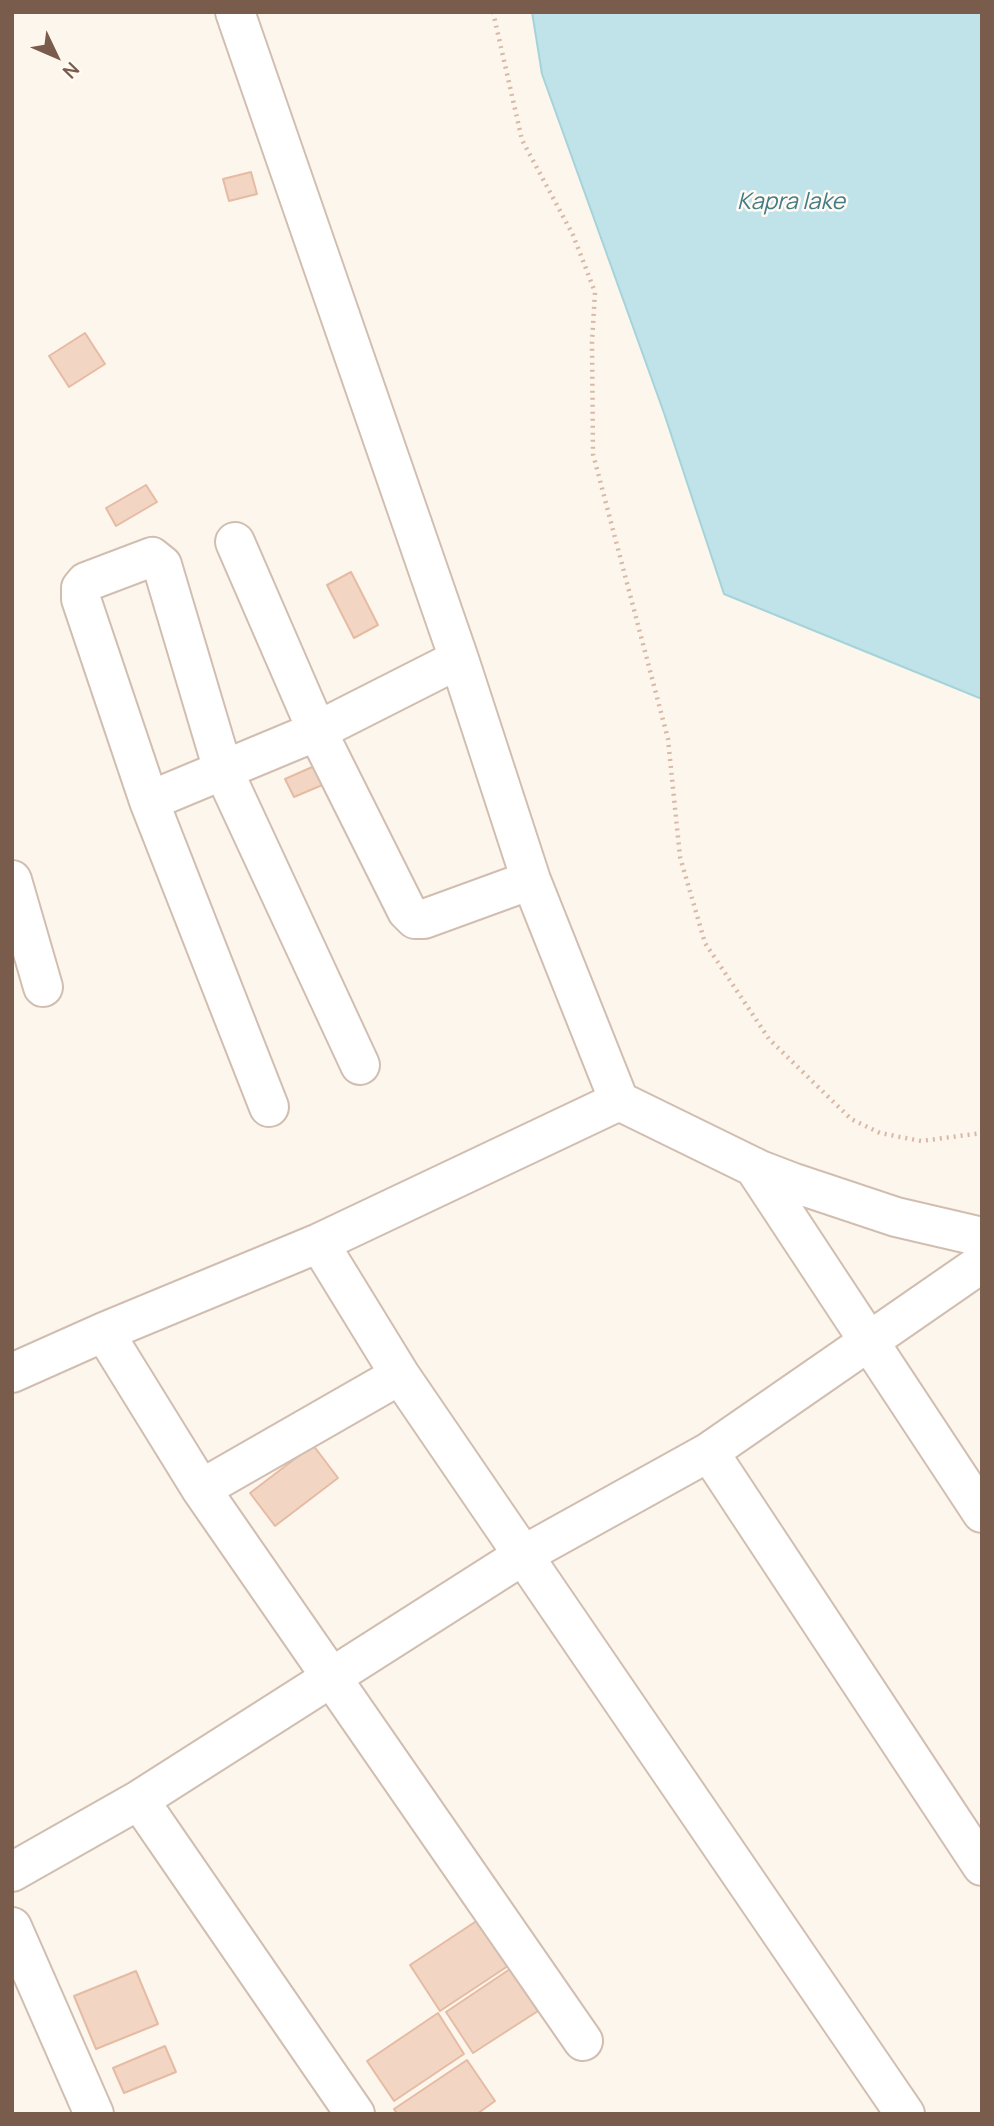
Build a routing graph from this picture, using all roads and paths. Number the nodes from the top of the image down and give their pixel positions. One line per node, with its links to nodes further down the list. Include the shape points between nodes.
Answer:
1 (235, 12): 4 (street)
2 (493, 12): 14 (path, via 522,141 573,235 595,292 593,454 668,739 680,857 705,943 769,1039 851,1119 880,1133 921,1141)
3 (235, 542): 5 (street)
4 (459, 659): 5 (street); 9 (street)
5 (317, 731): 6 (street); 9 (street, via 415,919)
6 (223, 770): 7 (street); 7 (street, via 162,565 152,557 86,582 81,599); 11 (street)
7 (149, 801): 13 (street)
8 (12, 880): 10 (street)
9 (531, 880): 12 (street)
10 (43, 987)
11 (360, 1065)
12 (619, 1101): 15 (street); 17 (street)
13 (269, 1107)
14 (982, 1133)
15 (754, 1167): 16 (street, via 895,1217); 20 (street)
16 (982, 1237)
17 (318, 1243): 19 (street); 22 (street)
18 (982, 1263): 20 (street)
19 (104, 1332): 21 (street); 24 (street)
20 (868, 1342): 23 (street); 25 (street)
21 (12, 1373)
22 (400, 1376): 24 (street); 26 (street)
23 (709, 1452): 26 (street); 29 (street)
24 (201, 1489): 27 (street)
25 (982, 1513)
26 (525, 1554): 27 (street); 35 (street)
27 (332, 1677): 28 (street); 32 (street)
28 (139, 1800): 30 (street); 34 (street)
29 (982, 1866)
30 (12, 1872)
31 (12, 1927): 33 (street)
32 (583, 2041)
33 (94, 2114)
34 (355, 2114)
35 (905, 2114)

